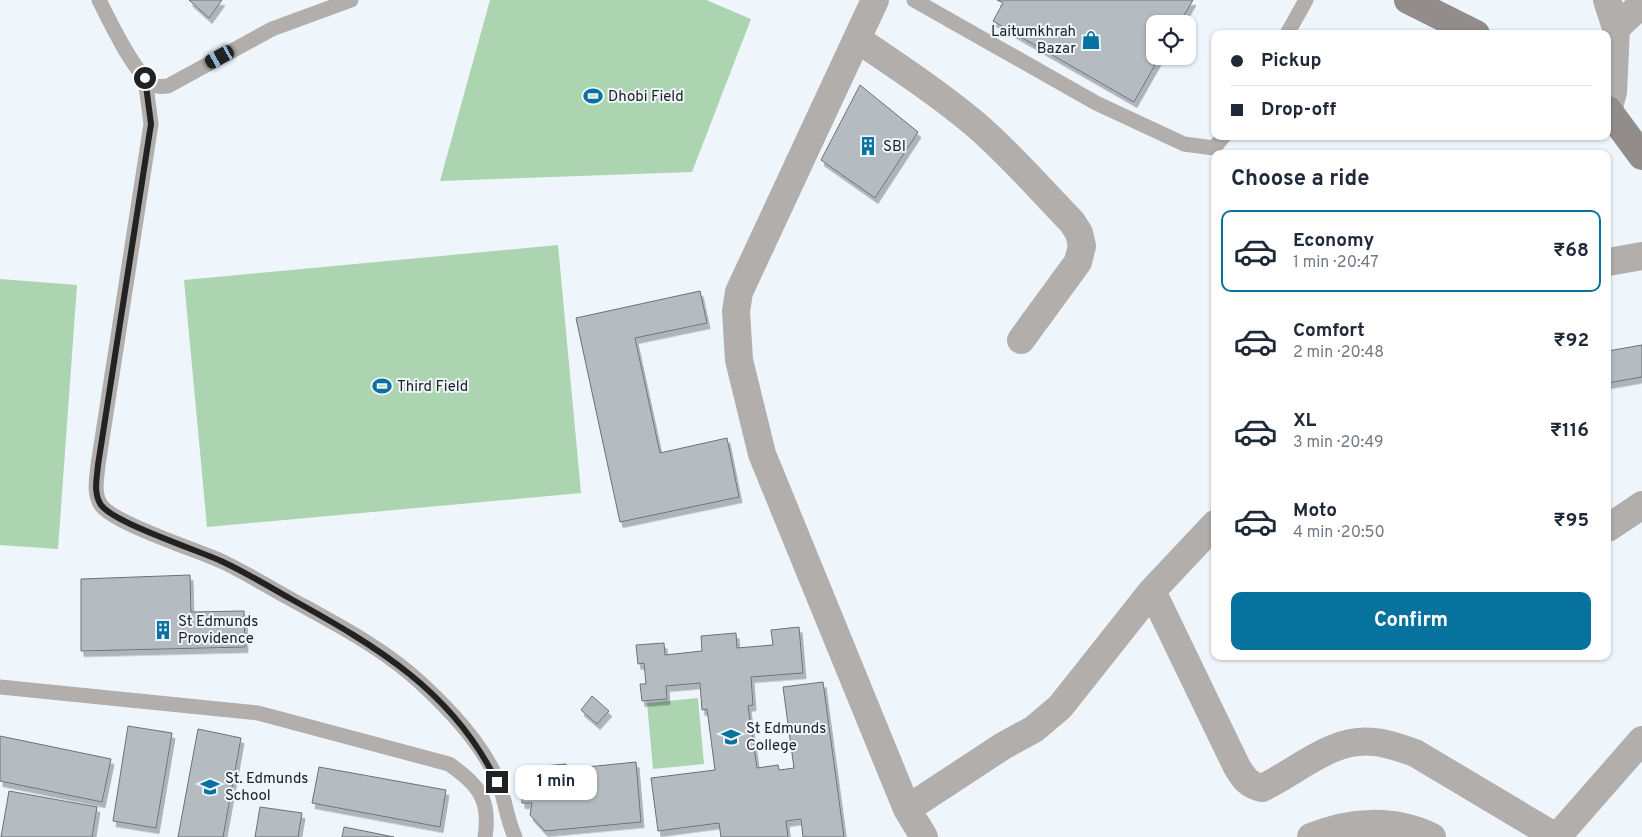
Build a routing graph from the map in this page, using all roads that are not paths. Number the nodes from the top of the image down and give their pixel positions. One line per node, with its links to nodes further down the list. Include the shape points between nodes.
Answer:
1 (99, 0): 13 (lane, via 129,56)
2 (351, 0): 13 (lane, via 272,29 168,86 156,86)
3 (875, 0): 12 (street)
4 (914, 0): 16 (lane, via 1096,103 1184,144)
5 (1306, 0): 10 (lane)
6 (1408, 0): 11 (street)
7 (1607, 0): 9 (street)
8 (1642, 4): 9 (street)
9 (1616, 28): 14 (street)
10 (1289, 30)
11 (1468, 30)
12 (857, 39): 20 (street, via 975,124 1010,156 1079,233 1082,246 1078,262); 27 (street, via 740,292 736,336 762,454)
13 (145, 78): 29 (lane, via 151,124 98,465 96,491 102,506 141,529 222,561 339,626 396,662 422,684 476,743 501,789)
14 (1611, 99)
15 (1611, 114): 17 (street)
16 (1216, 150)
17 (1640, 151)
18 (1642, 256): 19 (street)
19 (1611, 261)
20 (1021, 340)
21 (1642, 505): 22 (street)
22 (1611, 526)
23 (1211, 528): 24 (street)
24 (1152, 591): 27 (street, via 1060,707 1034,729 1002,746); 33 (street, via 1237,767 1252,786 1262,788 1338,746 1372,741 1415,752)
25 (0, 687): 28 (lane, via 258,713 449,764 479,790 485,806)
26 (1642, 740): 33 (street)
27 (907, 809): 30 (street)
28 (485, 837)
29 (515, 837)
30 (924, 837)
31 (1311, 837): 32 (street, via 1354,824 1384,824 1417,830)
32 (1432, 837)
33 (1557, 837)

